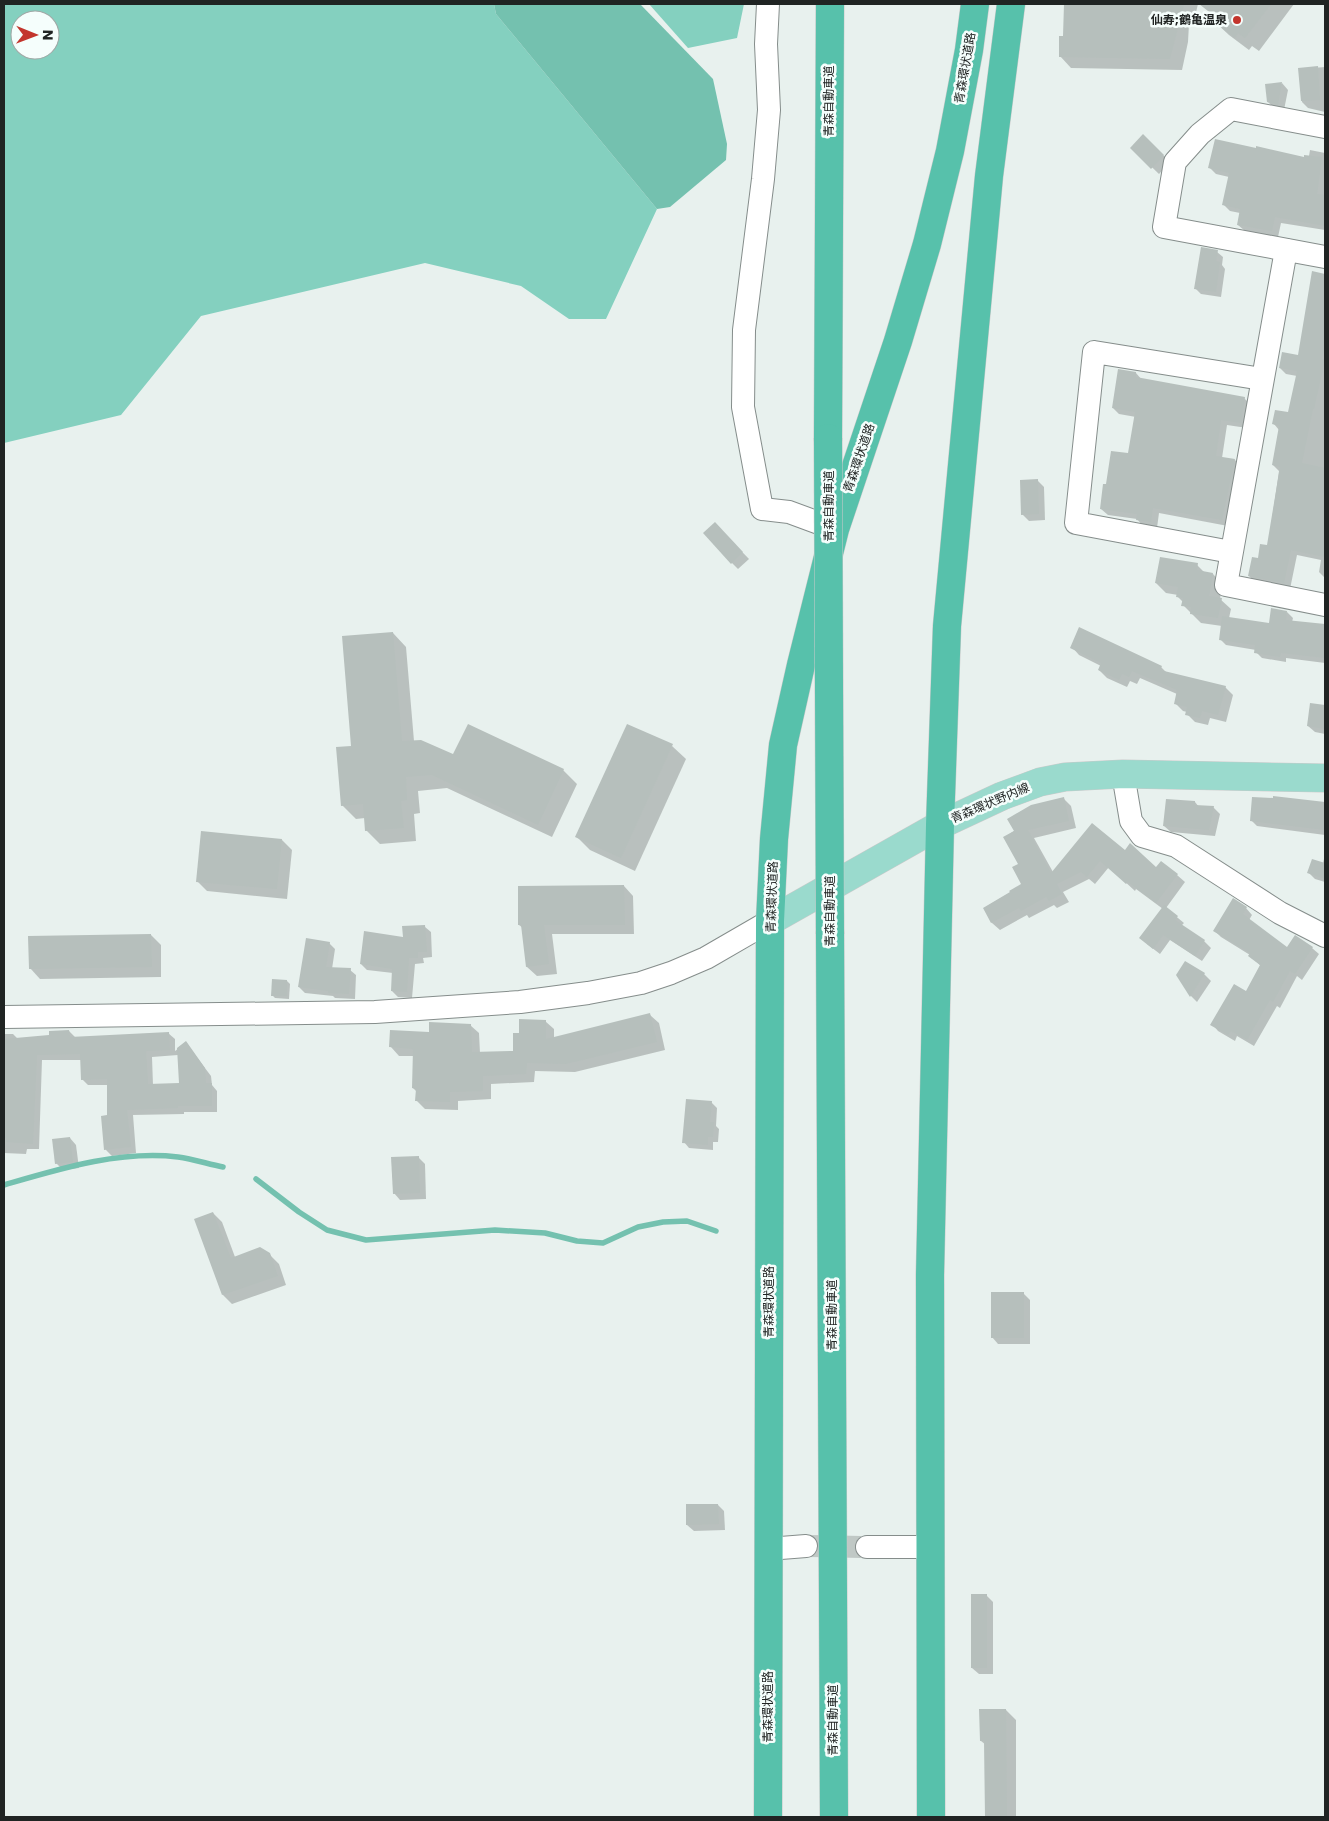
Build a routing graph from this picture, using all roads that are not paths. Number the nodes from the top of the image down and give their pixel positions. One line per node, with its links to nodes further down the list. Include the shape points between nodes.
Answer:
1 (768, 4): 9 (street, via 769,110 744,330 743,408 762,509 790,512)
2 (830, 4): 23 (highway, 青森自動車道, bridge, via 828,438)
3 (975, 4): 9 (highway, 青森環状道路, via 950,151 927,244)
4 (1012, 4): 14 (highway, via 989,176 962,457 948,626)
5 (1325, 127): 6 (street, via 1231,109 1200,134 1175,162 1164,227)
6 (1286, 250): 7 (street); 8 (street)
7 (1325, 257)
8 (1262, 379): 10 (street); 10 (street, via 1094,352 1076,523)
9 (835, 529): 15 (highway, 青森環状道路, via 783,745)
10 (1231, 552): 11 (street, via 1226,585)
11 (1325, 606)
12 (1122, 774): 13 (main road, 青森環状野内線); 14 (main road, 青森環状野内線, via 1065,777 1040,782); 16 (street, via 1131,821 1142,836 1176,846 1280,913)
13 (1325, 778)
14 (940, 825): 15 (main road, 青森環状野内線); 20 (highway, via 930,1275)
15 (770, 921): 17 (street, via 706,958 671,973 588,994 375,1012); 21 (highway, 青森環状道路)
16 (1325, 936)
17 (4, 1017)
18 (806, 1546): 21 (street)
19 (867, 1547): 20 (street)
20 (930, 1547): 24 (highway)
21 (768, 1549): 22 (highway, 青森環状道路)
22 (768, 1817)
23 (834, 1817)
24 (931, 1817)

